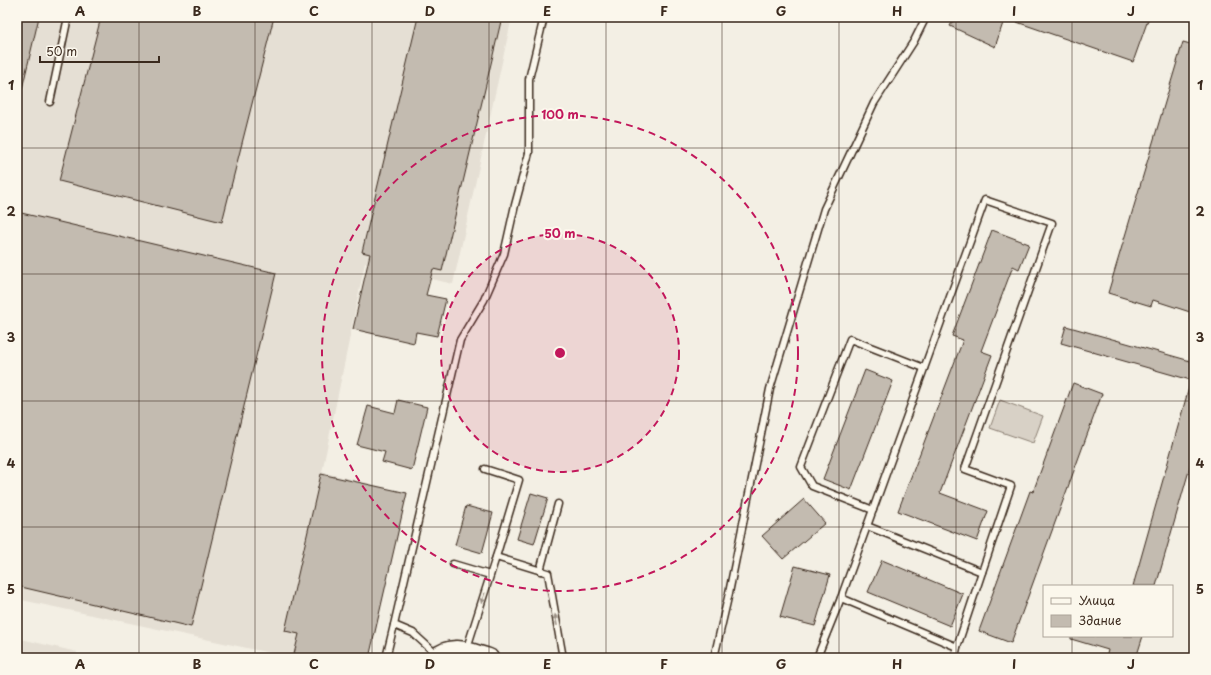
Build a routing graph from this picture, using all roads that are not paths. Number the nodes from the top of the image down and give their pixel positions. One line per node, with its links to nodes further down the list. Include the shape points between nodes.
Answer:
1 (68, 17): 4 (lane)
2 (544, 17): 16 (lane, via 529,79 529,154 504,254 484,300 460,340)
3 (926, 17): 24 (lane, via 914,42 874,103 824,209 770,389)
4 (50, 102)
5 (924, 368): 8 (lane); 8 (lane, via 850,339 801,467 812,486); 13 (lane, via 985,200 1052,223 965,468 1011,486)
6 (485, 469): 10 (lane, via 519,480)
7 (558, 504): 12 (lane)
8 (873, 510): 9 (lane)
9 (867, 526): 13 (lane); 15 (lane)
10 (496, 557): 12 (lane); 14 (lane)
11 (454, 564): 14 (lane)
12 (540, 571): 23 (lane, one-way to 12, via 548,573)
13 (982, 572): 17 (lane)
14 (490, 575): 18 (lane, one-way to 18)
15 (841, 598): 17 (lane); 20 (lane)
16 (394, 625): 19 (lane, via 413,633); 21 (lane)
17 (957, 647): 26 (lane)
18 (466, 651): 19 (main road, via 447,651); 22 (main road)
19 (437, 657)
20 (816, 657): 25 (lane)
21 (386, 658)
22 (489, 658)
23 (563, 658)
24 (714, 658)
25 (825, 658)
26 (955, 658)

